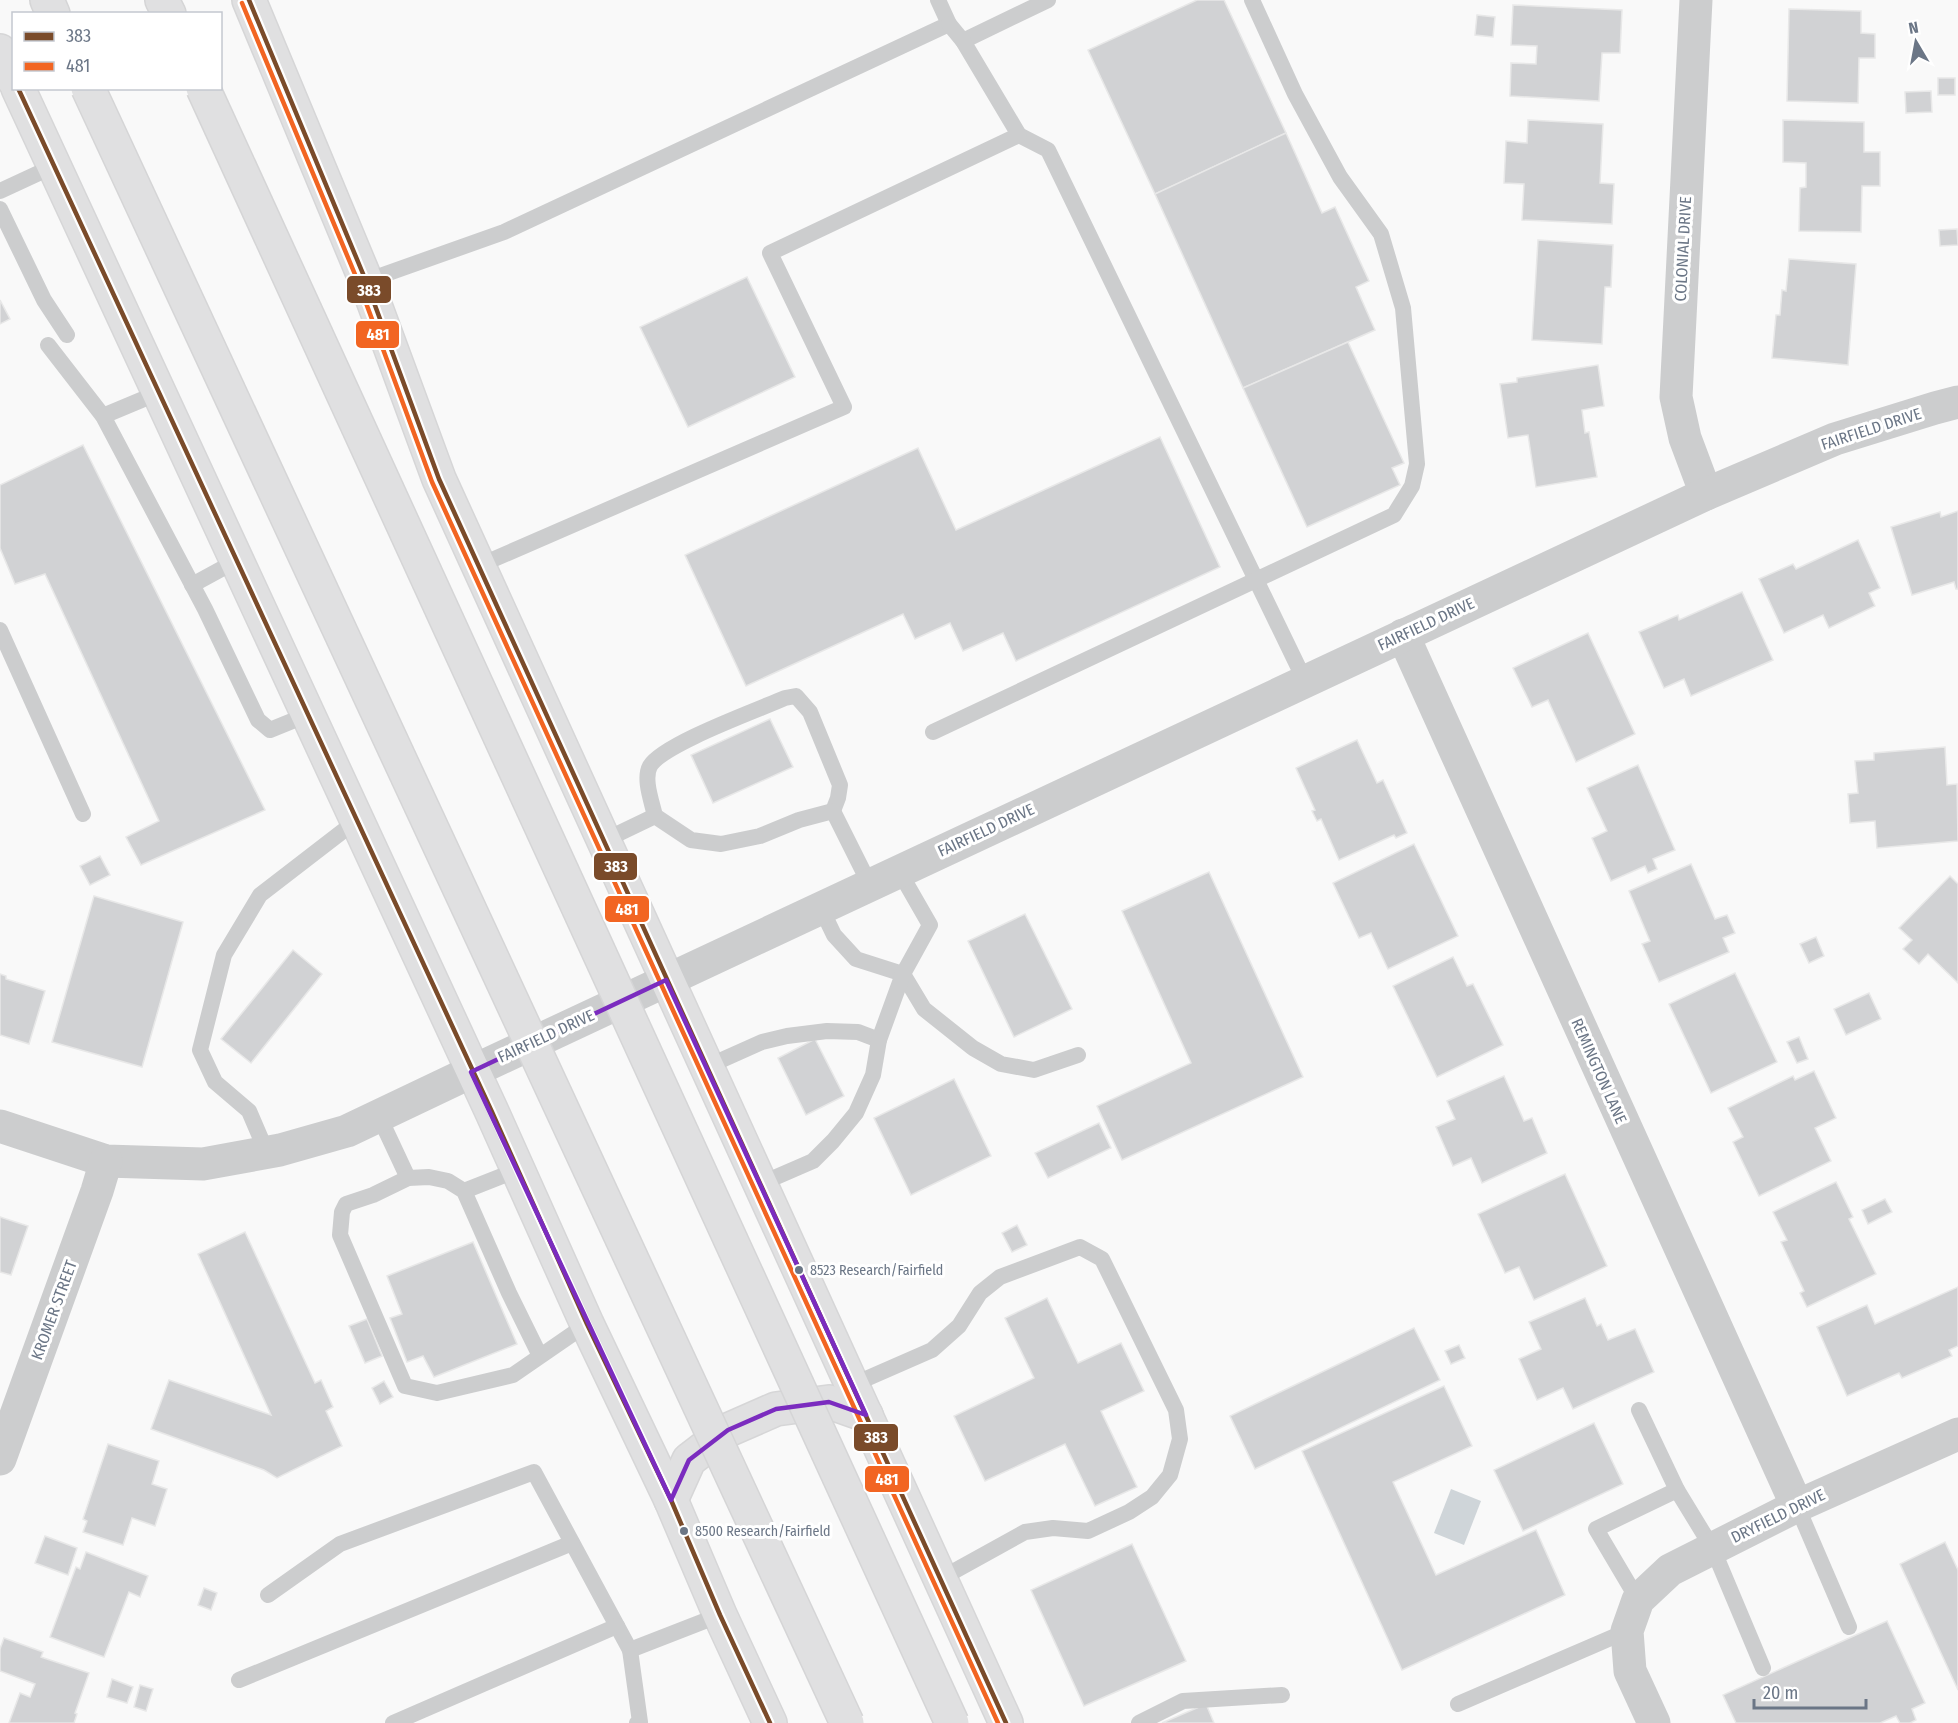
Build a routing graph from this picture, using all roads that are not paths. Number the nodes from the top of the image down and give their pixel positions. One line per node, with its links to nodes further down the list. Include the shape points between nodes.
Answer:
1 (249, 0): 15 (main road)
2 (938, 0): 6 (lane)
3 (1048, 0): 7 (lane)
4 (1252, 0): 24 (lane, via 1295,94 1340,177 1381,234 1403,308 1417,464 1412,486 1394,515)
5 (1696, 0): 21 (street, COLONIAL DRIVE, via 1676,398 1685,438)
6 (949, 24): 7 (lane); 15 (lane, via 504,232)
7 (963, 41): 11 (lane)
8 (17, 90): 12 (main road)
9 (89, 90): 80 (main road, bridge)
10 (204, 90): 81 (main road, bridge)
11 (1018, 135): 23 (lane, via 770,253 844,407); 24 (lane, via 1048,150)
12 (54, 166): 13 (lane); 18 (main road)
13 (0, 191)
14 (0, 209): 16 (lane, via 44,300)
15 (366, 281): 23 (main road, via 439,479)
16 (68, 335)
17 (48, 345): 20 (lane)
18 (158, 393): 20 (lane); 22 (main road)
19 (1958, 402): 21 (street, FAIRFIELD DRIVE, via 1835,438)
20 (103, 416): 25 (lane)
21 (1706, 494): 27 (street, FAIRFIELD DRIVE)
22 (236, 561): 25 (lane); 29 (main road)
23 (478, 566): 35 (main road)
24 (1257, 579): 28 (lane); 30 (lane)
25 (192, 585): 29 (lane, via 258,720 270,730)
26 (0, 630): 32 (lane)
27 (1403, 635): 28 (street, FAIRFIELD DRIVE); 62 (street, REMINGTON LANE)
28 (1305, 681): 36 (street, FAIRFIELD DRIVE)
29 (307, 715): 34 (main road)
30 (933, 732)
31 (833, 812): 33 (lane, via 799,820 760,836 721,844 691,840); 33 (lane, via 840,785 810,712 796,696 701,733 658,756 649,768 648,781); 37 (lane)
32 (83, 814)
33 (655, 816): 35 (lane)
34 (356, 821): 44 (main road); 47 (lane, via 260,895 224,955 200,1050 214,1082 249,1111)
35 (603, 841): 40 (main road)
36 (899, 871): 37 (street, FAIRFIELD DRIVE); 39 (lane, via 930,925)
37 (870, 885): 38 (street, FAIRFIELD DRIVE)
38 (821, 908): 39 (lane, via 834,935 856,959); 40 (street, FAIRFIELD DRIVE)
39 (903, 974): 41 (lane); 42 (lane, via 924,1009 973,1048 1001,1064 1034,1070)
40 (666, 980): 43 (main road); 44 (street, FAIRFIELD DRIVE)
41 (879, 1040): 43 (lane, via 858,1032 787,1036 762,1042); 51 (lane, via 873,1076 856,1113 833,1141 813,1161)
42 (1078, 1055)
43 (706, 1068): 51 (main road)
44 (471, 1072): 45 (street, FAIRFIELD DRIVE); 49 (main road)
45 (379, 1116): 47 (street, FAIRFIELD DRIVE, via 347,1131); 50 (lane)
46 (0, 1126): 48 (street, FAIRFIELD DRIVE)
47 (267, 1153): 48 (street, FAIRFIELD DRIVE, via 203,1164)
48 (105, 1161): 59 (street, KROMER STREET, via 98,1191)
49 (517, 1170): 52 (lane); 53 (main road)
50 (408, 1178): 52 (lane, via 448,1181); 54 (lane, via 346,1204 340,1235 405,1386 437,1393 513,1375)
51 (760, 1184): 55 (main road)
52 (464, 1191): 54 (lane)
53 (587, 1324): 54 (lane); 61 (main road)
54 (540, 1356)
55 (852, 1385): 57 (main road); 65 (lane, via 932,1350 959,1326 980,1293 1000,1277 1080,1247 1102,1259 1176,1410 1180,1439 1170,1475 1152,1497 1088,1532 1053,1528 1025,1532)
56 (1639, 1410): 60 (lane)
57 (866, 1416): 61 (main road, via 829,1402 776,1409 728,1430 689,1460); 65 (main road)
58 (1958, 1434): 62 (street, DRYFIELD DRIVE)
59 (0, 1458)
60 (1677, 1490): 64 (lane); 67 (lane, via 1596,1529)
61 (671, 1500): 68 (main road)
62 (1797, 1506): 64 (street, DRYFIELD DRIVE); 70 (lane)
63 (572, 1543): 66 (lane, via 534,1472 340,1544); 69 (lane); 74 (lane)
64 (1713, 1549): 67 (street, DRYFIELD DRIVE, via 1670,1570); 73 (lane)
65 (940, 1579): 82 (main road)
66 (268, 1595)
67 (1638, 1600): 71 (street, DRYFIELD DRIVE)
68 (720, 1615): 72 (lane); 79 (main road)
69 (617, 1626): 72 (lane); 77 (lane)
70 (1849, 1627)
71 (1627, 1631): 76 (lane); 84 (street, via 1630,1671)
72 (630, 1650): 78 (lane, via 640,1722)
73 (1763, 1668)
74 (239, 1680)
75 (1282, 1695): 83 (lane, via 1183,1701)
76 (1458, 1704)
77 (393, 1723)
78 (637, 1723)
79 (770, 1723)
80 (847, 1723)
81 (952, 1723)
82 (1006, 1723)
83 (1139, 1723)
84 (1654, 1723)

